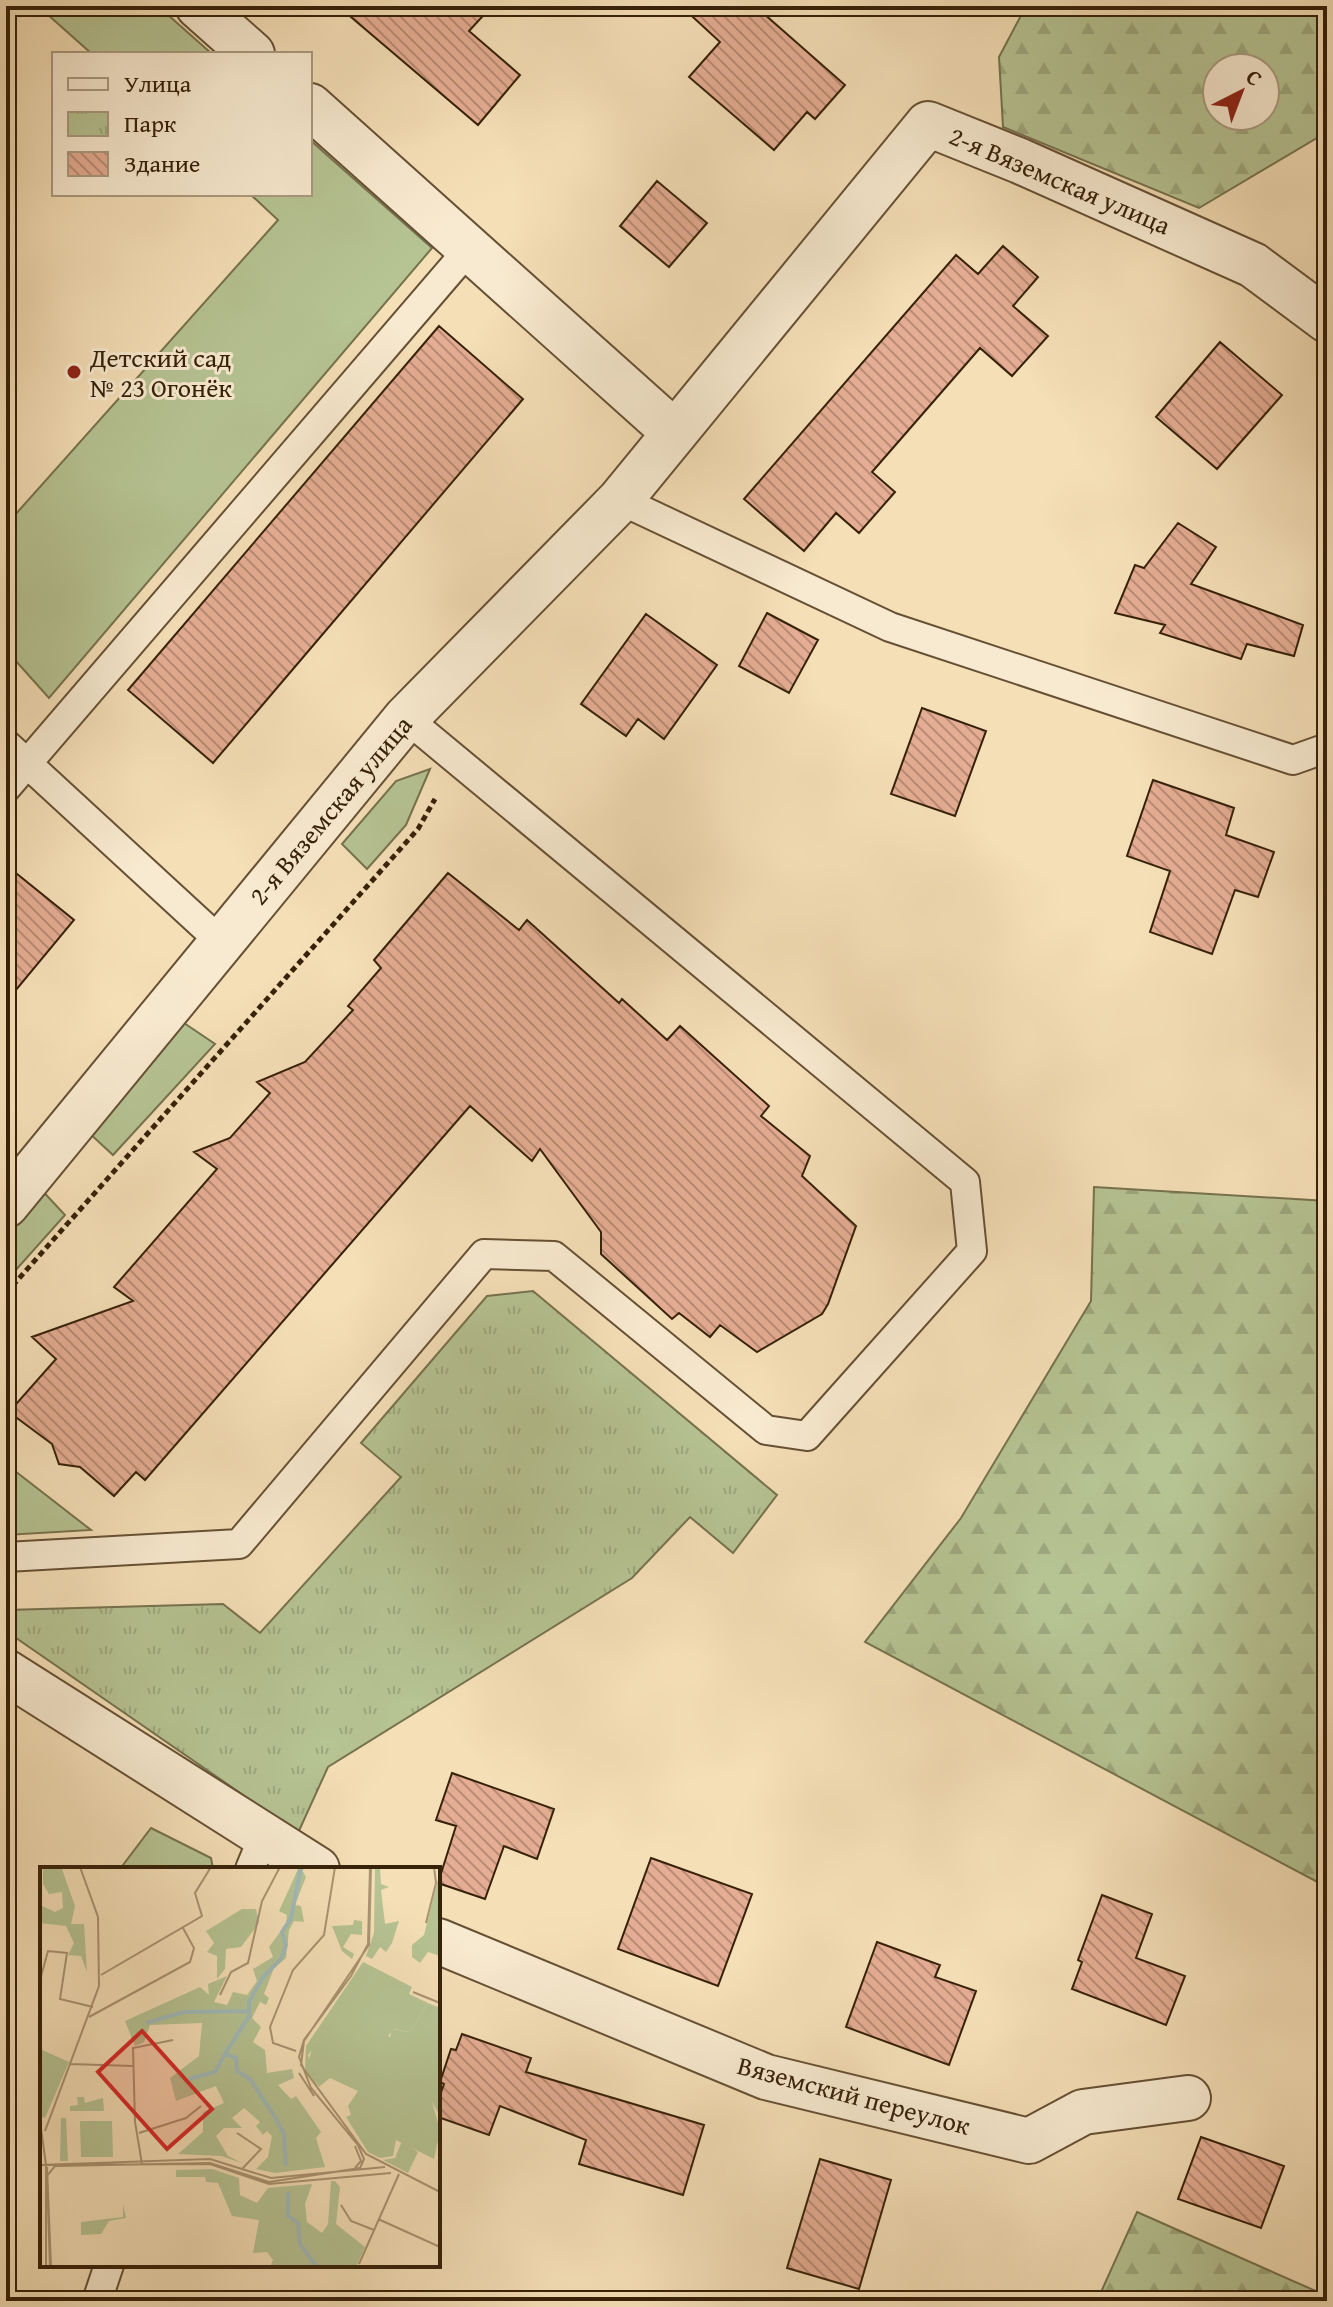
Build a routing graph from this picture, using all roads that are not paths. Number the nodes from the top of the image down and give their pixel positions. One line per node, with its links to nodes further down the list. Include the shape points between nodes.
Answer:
1 (198, 6): 2 (street)
2 (250, 52)
3 (312, 108): 4 (street)
4 (469, 249): 6 (street); 11 (lane)
5 (1327, 320): 6 (street, 2-я Вяземская улица, via 1253,265 928,124)
6 (675, 433): 7 (street, 2-я Вяземская улица)
7 (620, 500): 8 (street, 2-я Вяземская улица); 10 (lane, via 890,627 1293,760)
8 (406, 718): 13 (street, 2-я Вяземская улица); 15 (lane, via 965,1182 972,1251 807,1436 766,1430 554,1256 484,1254 239,1544)
9 (6, 744): 11 (lane)
10 (1327, 748)
11 (27, 763): 12 (lane); 13 (lane)
12 (6, 788)
13 (220, 941): 14 (street, 2-я Вяземская улица)
14 (6, 1205)
15 (6, 1557)
16 (6, 1672): 17 (street)
17 (257, 1852): 18 (street)
18 (310, 1867)
19 (440, 1942): 20 (street, Вяземский переулок, via 766,2077 1029,2141 1083,2112)
20 (1188, 2098)
21 (108, 2267): 22 (lane)
22 (97, 2301)

